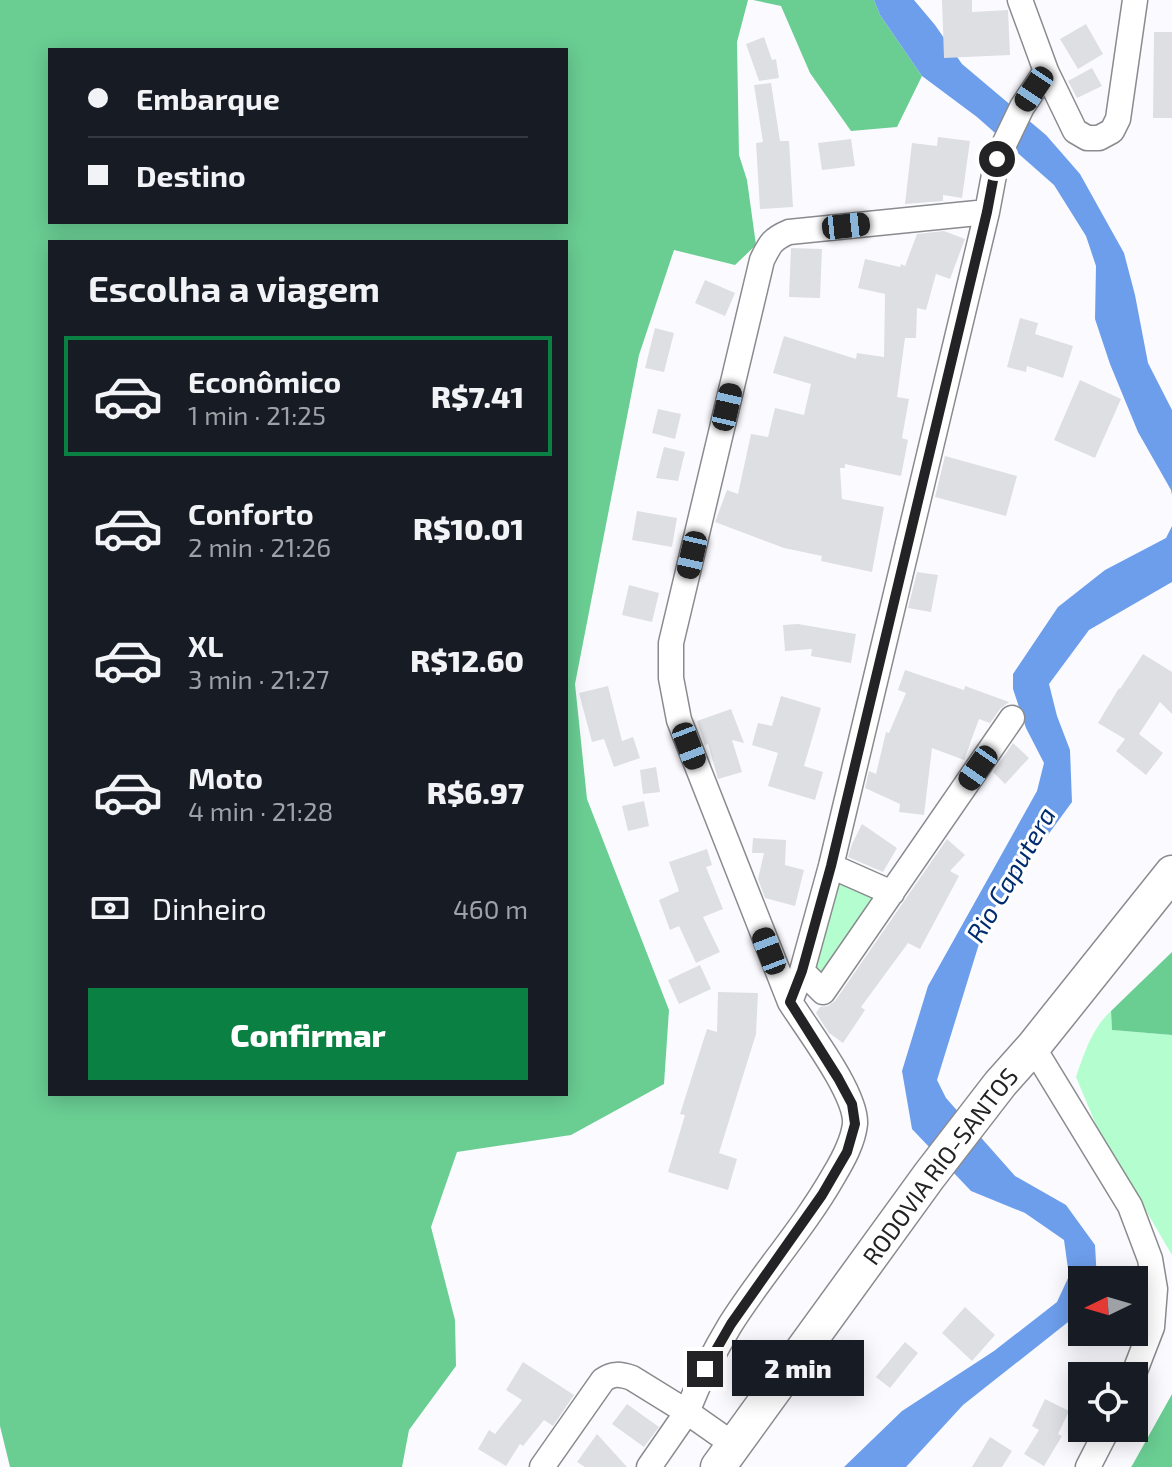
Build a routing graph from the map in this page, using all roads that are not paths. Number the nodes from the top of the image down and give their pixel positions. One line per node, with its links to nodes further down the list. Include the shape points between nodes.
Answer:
1 (1020, 0): 3 (street)
2 (1135, 0): 3 (street, via 1112,131 1087,138 1075,131)
3 (1046, 71): 4 (street, via 997,159)
4 (987, 212): 6 (street); 10 (street, via 789,232 770,244 762,260 671,643 671,678 679,720)
5 (1012, 718): 8 (street)
6 (831, 866): 8 (street); 9 (street)
7 (1172, 873): 11 (highway, RODOVIA RIO-SANTOS)
8 (892, 893): 9 (street, via 823,992)
9 (802, 971): 10 (street)
10 (790, 1002): 13 (street, via 852,1104 855,1124 847,1152 822,1195 731,1324)
11 (1033, 1047): 12 (street, via 1130,1206 1150,1259 1155,1289 1152,1327); 15 (highway, RODOVIA RIO-SANTOS, via 929,1176)
12 (1138, 1362)
13 (687, 1412): 15 (street); 16 (street, via 632,1378 610,1375); 17 (street)
14 (1101, 1442): 18 (street)
15 (726, 1456)
16 (542, 1467)
17 (649, 1467)
18 (1088, 1467)

